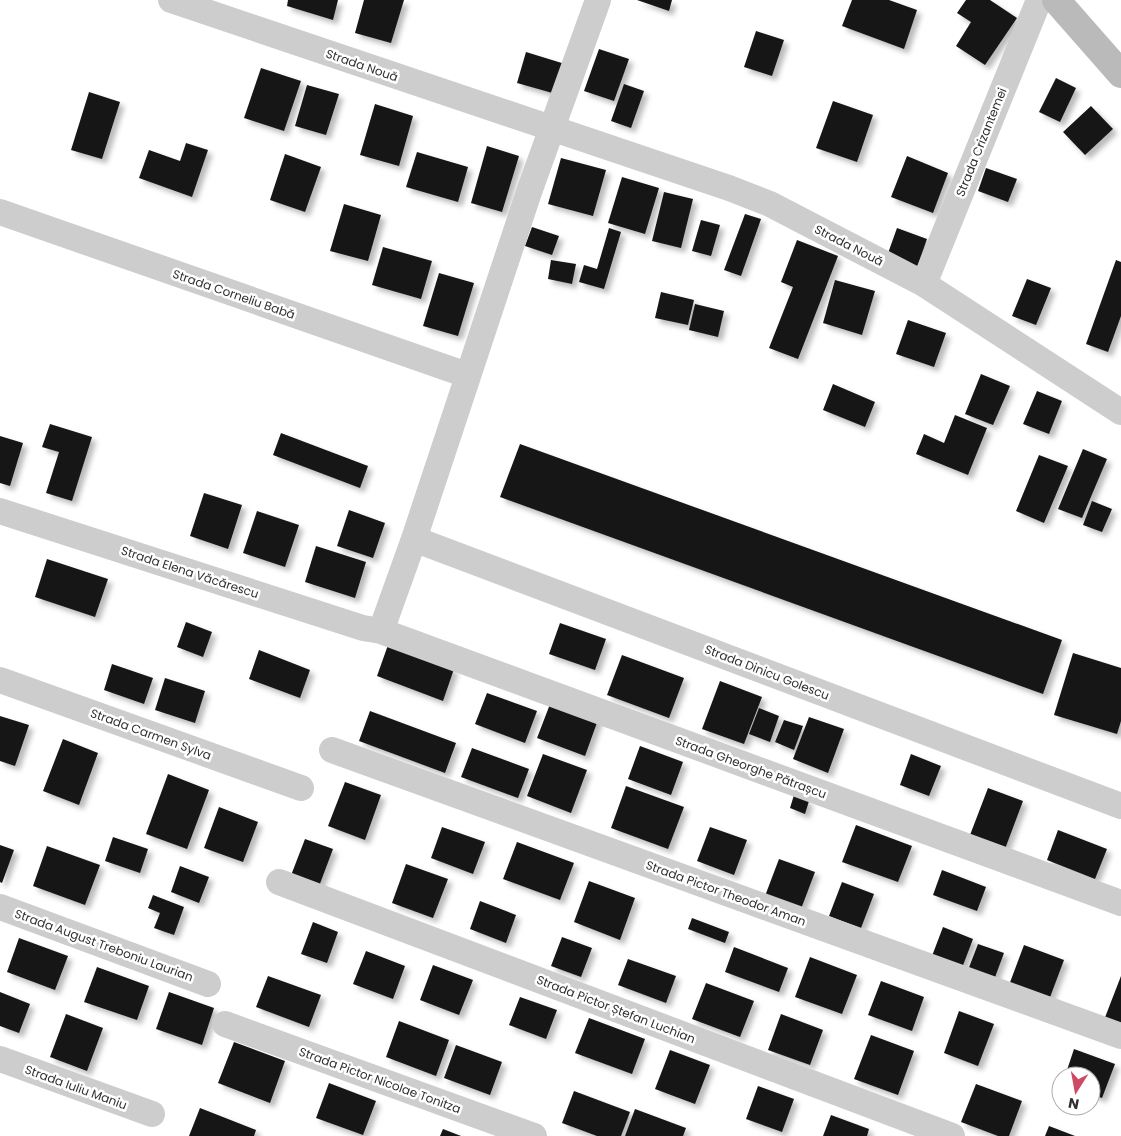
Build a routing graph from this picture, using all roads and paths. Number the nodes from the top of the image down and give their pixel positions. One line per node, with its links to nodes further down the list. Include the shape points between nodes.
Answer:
1 (598, 0): 6 (street)
2 (1039, 0): 8 (street, Strada Crizantemei)
3 (1056, 0): 5 (main road)
4 (178, 1): 6 (street, Strada Nouă)
5 (1121, 74)
6 (552, 129): 8 (street, Strada Nouă, via 770,204); 9 (street)
7 (0, 212): 9 (street, Strada Corneliu Babă)
8 (924, 284): 10 (street, Strada Nouă)
9 (468, 375): 12 (street)
10 (1121, 412)
11 (0, 510): 13 (street, Strada Elena Văcărescu, via 363,628)
12 (414, 539): 13 (street); 17 (street, Strada Dinicu Golescu)
13 (381, 631): 19 (street, Strada Gheorghe Pătrașcu)
14 (0, 680): 16 (street, Strada Carmen Sylva)
15 (332, 750): 23 (street, Strada Pictor Theodor Aman)
16 (301, 788)
17 (1121, 806)
18 (279, 882): 27 (street, Strada Pictor Ștefan Luchian)
19 (1121, 903)
20 (0, 907): 21 (street, Strada August Treboniu Laurian)
21 (208, 984)
22 (225, 1024): 26 (street, Strada Pictor Nicolae Tonitza)
23 (1121, 1036)
24 (0, 1059): 25 (street, Strada Iuliu Maniu)
25 (152, 1114)
26 (534, 1136)
27 (952, 1136)

